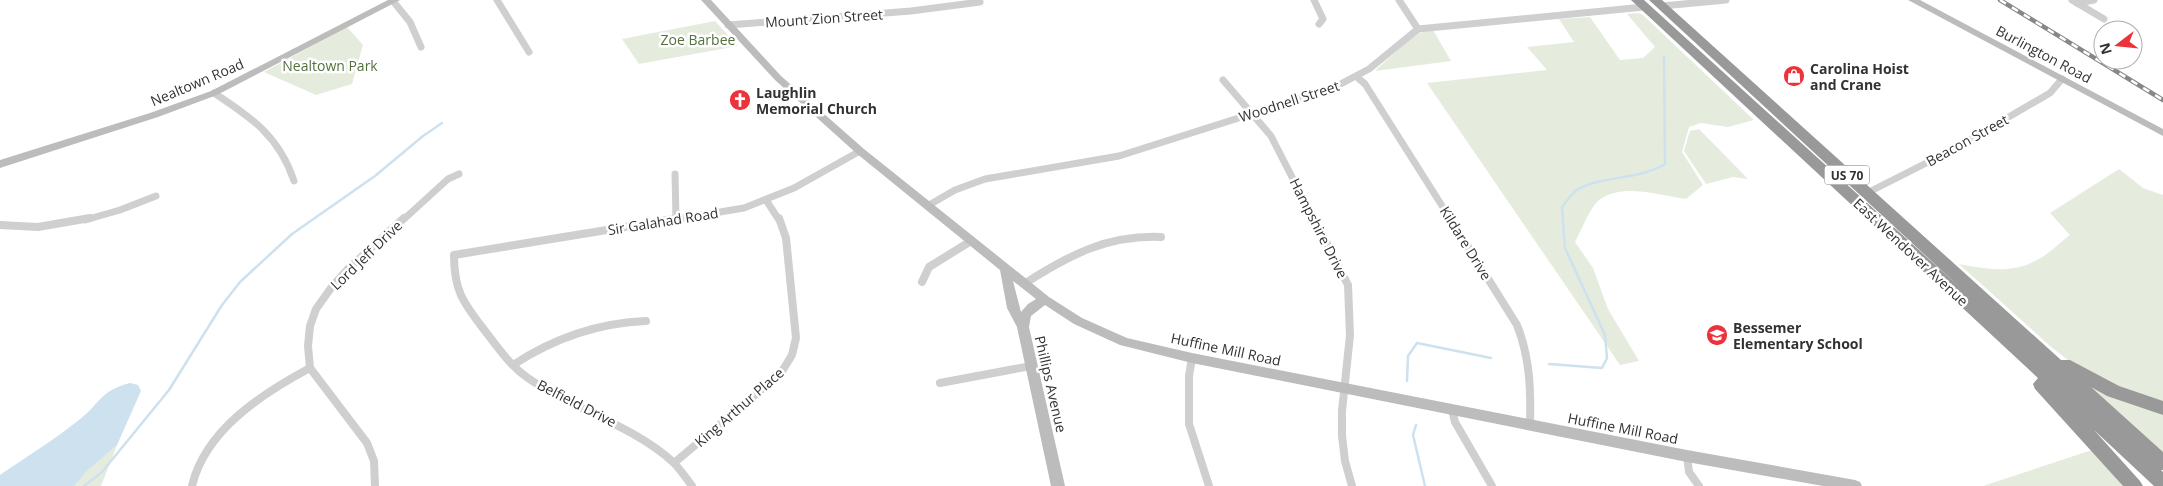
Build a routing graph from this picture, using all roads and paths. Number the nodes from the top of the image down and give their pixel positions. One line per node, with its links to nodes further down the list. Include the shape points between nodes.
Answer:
1 (497, 0): 17 (street)
2 (706, 0): 14 (main road, Huffine Mill Road)
3 (1314, 0): 13 (street, via 1322,19)
4 (1398, 0): 15 (street)
5 (1726, 0): 11 (street)
6 (1913, 0): 19 (main road, Burlington Road)
7 (2094, 0): 10 (street)
8 (394, 1): 16 (street, via 410,22); 21 (main road, Nealtown Road)
9 (979, 1): 14 (street, Mount Zion Street, via 911,11)
10 (2075, 2): 12 (street)
11 (1649, 3): 15 (street); 29 (highway, East Wendover Avenue / US 70); 41 (highway, East Wendover Avenue / US 70)
12 (2104, 18)
13 (1319, 24)
14 (728, 25): 24 (main road, Huffine Mill Road, via 778,78)
15 (1418, 29): 18 (street, Woodnell Street)
16 (421, 47)
17 (529, 52)
18 (1357, 77): 22 (street, Woodnell Street, via 1333,88); 54 (street, Kildare Drive, via 1365,84 1517,325 1528,353)
19 (2062, 79): 23 (main road, Burlington Road); 29 (street, Beacon Street, via 2050,93 1960,146)
20 (1223, 80): 22 (street, Hampshire Drive)
21 (214, 93): 25 (main road, Nealtown Road); 28 (street, via 269,133 282,149)
22 (1252, 113): 32 (street, Woodnell Street, via 1119,156 985,179 955,190); 51 (street, Hampshire Drive, via 1271,136 1348,285 1352,306)
23 (2163, 133)
24 (860, 151): 31 (street, Sir Galahad Road); 32 (main road, Huffine Mill Road)
25 (0, 164)
26 (459, 174): 49 (street, Lord Jeff Drive, via 448,179 331,288 316,309 310,326)
27 (675, 174): 33 (street)
28 (294, 181)
29 (1867, 193): 45 (highway, East Wendover Avenue / US 70)
30 (156, 196): 34 (street, via 109,213 61,223 18,227)
31 (766, 200): 33 (street, Sir Galahad Road, via 744,208); 56 (street, King Arthur Place, via 786,238 796,338 792,355 781,373)
32 (929, 205): 36 (main road, Huffine Mill Road)
33 (676, 219): 37 (street, Sir Galahad Road)
34 (0, 225)
35 (1160, 237): 40 (street, via 1141,235 1105,241 1076,253)
36 (971, 241): 38 (main road, Huffine Mill Road); 39 (street, via 929,267)
37 (454, 255): 47 (street, Belfield Drive, via 457,294)
38 (1005, 268): 40 (main road, Huffine Mill Road); 44 (main road, via 1013,308)
39 (922, 282)
40 (1024, 284): 42 (main road, Huffine Mill Road)
41 (1962, 298): 58 (highway, East Wendover Avenue / US 70); 68 (highway)
42 (1045, 300): 44 (main road, Phillips Avenue, via 1026,311); 46 (main road, Huffine Mill Road, via 1078,321 1124,342)
43 (646, 321): 47 (street, via 630,321 556,339)
44 (1022, 328): 48 (main road, Phillips Avenue)
45 (2039, 350): 52 (highway, via 2113,391); 57 (highway, East Wendover Avenue / US 70)
46 (1192, 358): 51 (main road, Huffine Mill Road); 63 (street, via 1189,424)
47 (513, 364): 56 (street, Belfield Drive, via 542,387 621,426)
48 (1031, 366): 50 (street); 62 (main road, Phillips Avenue)
49 (310, 368): 59 (street, via 258,399 227,426 201,463); 60 (street, via 367,443 374,461)
50 (940, 383)
51 (1345, 389): 53 (main road, Huffine Mill Road); 64 (street, Hampshire Drive, via 1341,439 1346,472)
52 (2163, 408)
53 (1452, 410): 54 (main road, Huffine Mill Road); 65 (street, via 1455,422)
54 (1530, 425): 55 (main road, Huffine Mill Road)
55 (1687, 456): 66 (street, via 1689,472); 67 (main road, Huffine Mill Road)
56 (674, 463): 61 (street, Belfield Drive)
57 (2163, 463)
58 (2163, 483)
59 (192, 486)
60 (375, 486)
61 (692, 486)
62 (1058, 486)
63 (1209, 486)
64 (1352, 486)
65 (1492, 486)
66 (1699, 486)
67 (1855, 486)
68 (2134, 486)

